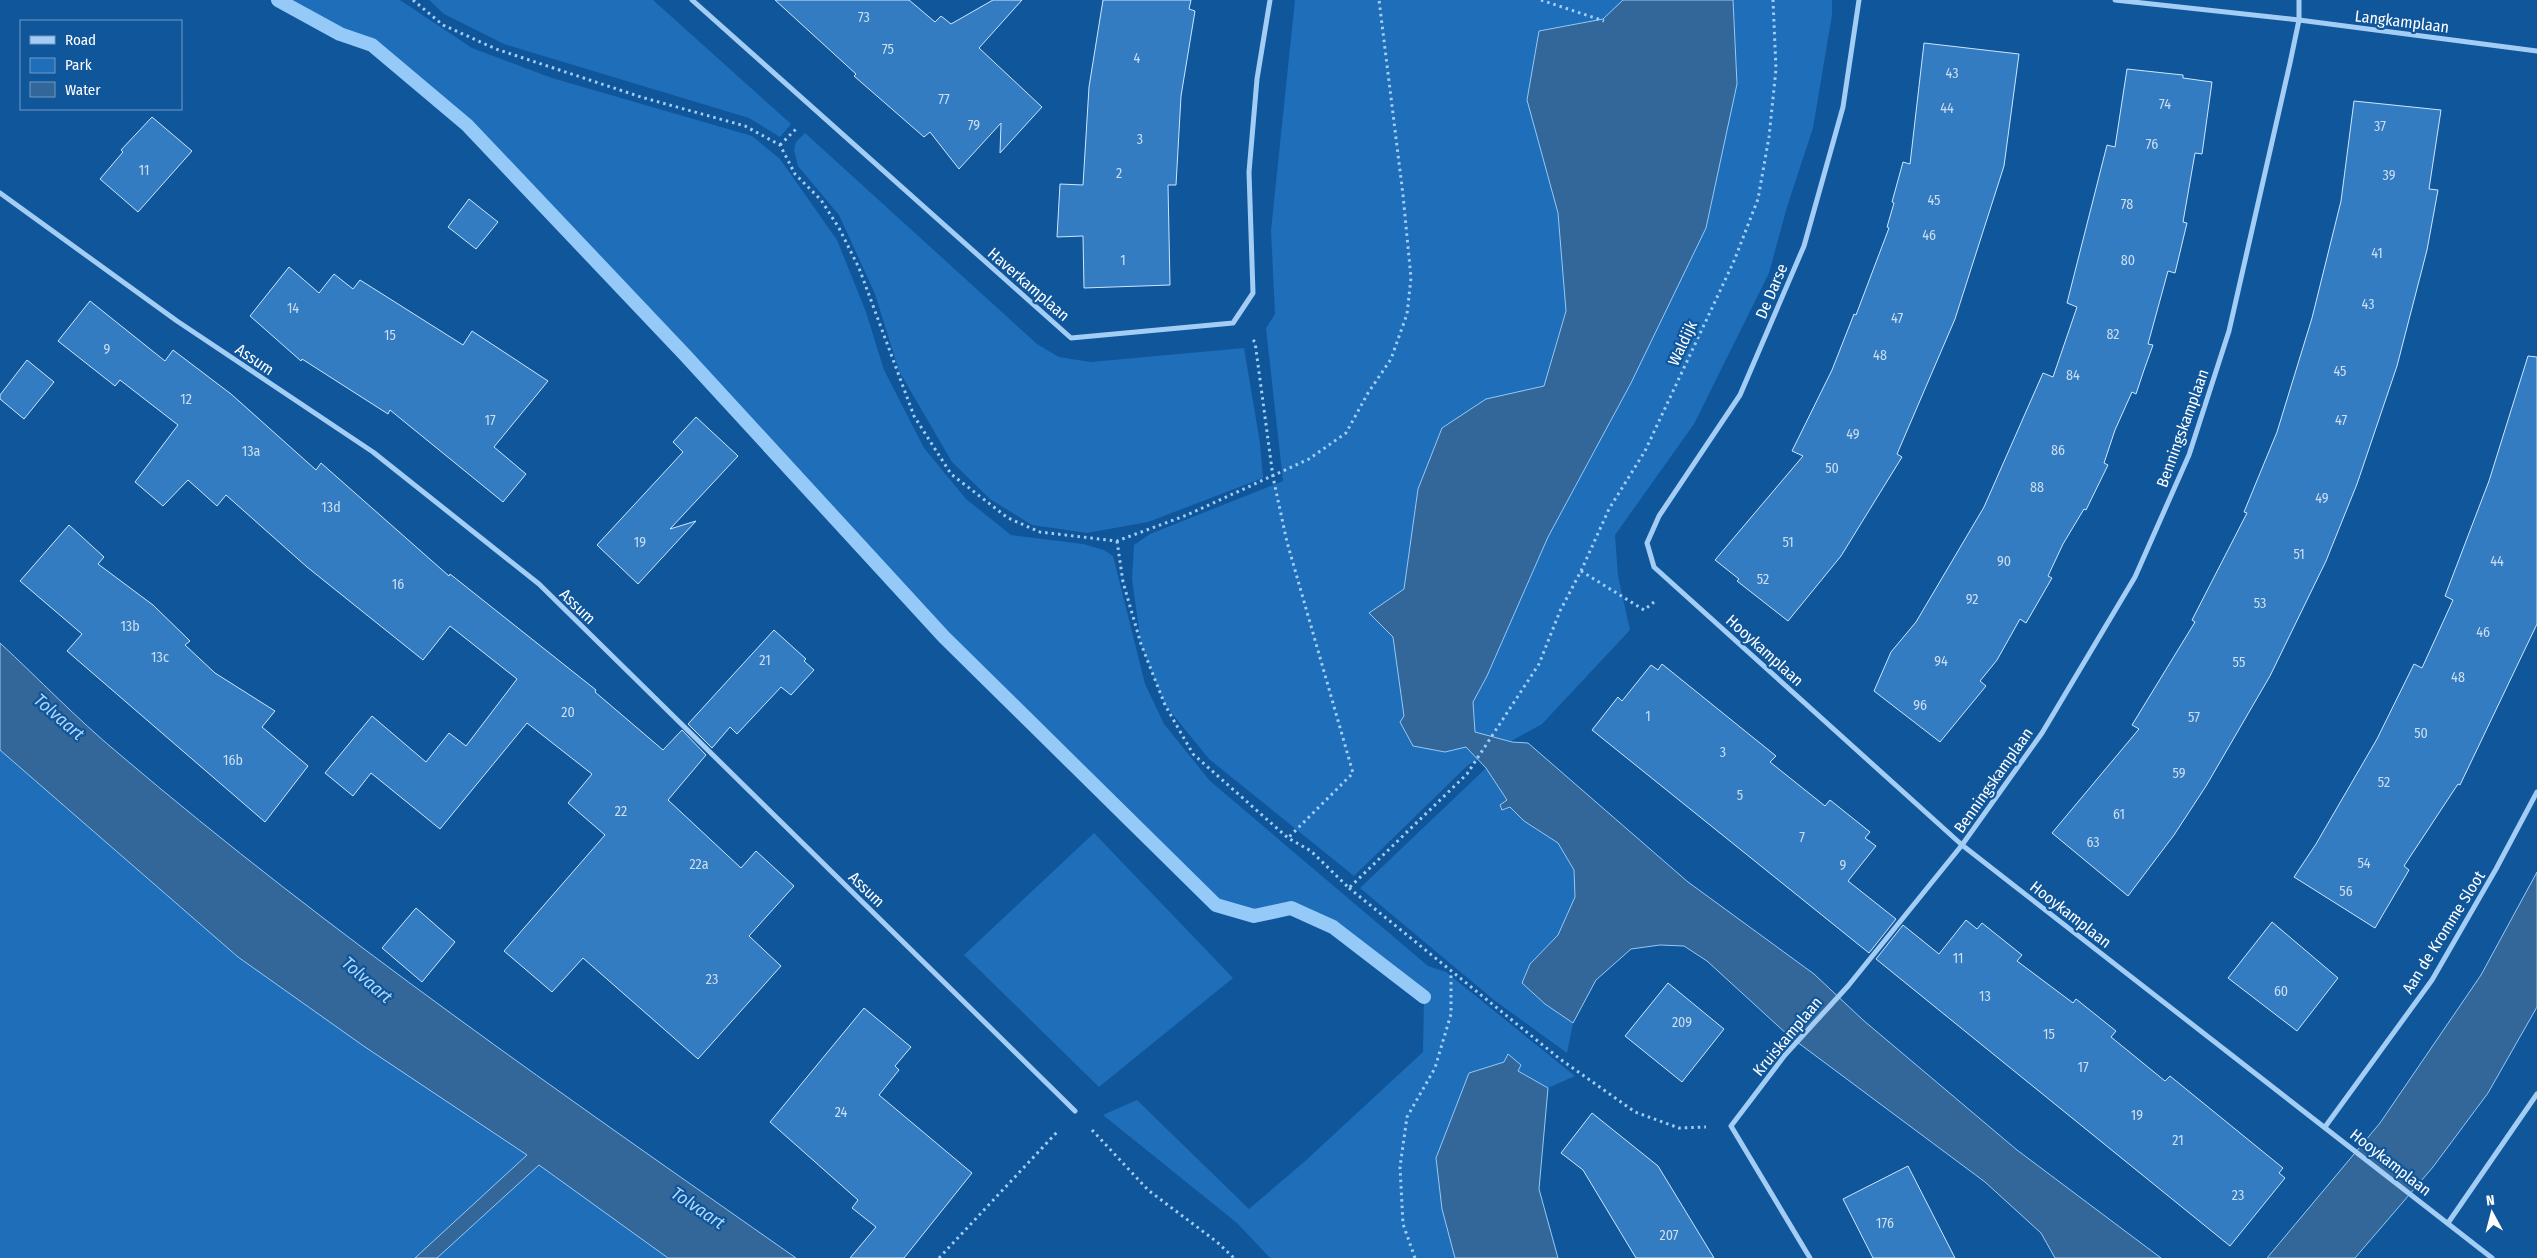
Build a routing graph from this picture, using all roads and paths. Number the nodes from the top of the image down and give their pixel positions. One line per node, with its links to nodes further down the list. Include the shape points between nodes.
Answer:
1 (413, 0): 16 (path, via 444,25 496,49 631,94 745,126 780,145 795,174 821,200 839,228 859,268 914,416 951,474 1008,518 1040,532)
2 (692, 0): 14 (street, Haverkamplaan, via 1071,338)
3 (1270, 0): 14 (street, via 1257,79 1249,172 1253,293)
4 (1379, 0): 15 (path, via 1411,278 1407,314 1391,359 1346,433 1309,459)
5 (1541, 0): 11 (path)
6 (1773, 0): 18 (path, Waldijk, via 1776,69 1758,199 1734,261 1645,451 1609,509)
7 (1859, 0): 17 (street, De Darse, via 1843,107 1804,246 1740,395 1659,516 1647,543)
8 (2115, 0): 10 (street, Langkamplaan)
9 (2299, 0): 10 (street, Benningskamplaan)
10 (2299, 20): 12 (street, Langkamplaan); 22 (street, Benningskamplaan, via 2229,331 2189,455 2135,577 2042,734)
11 (1604, 21)
12 (2537, 51)
13 (0, 193): 26 (street, Assum, via 177,321 373,452 539,584)
14 (1233, 323): 15 (path, via 1255,342)
15 (1273, 477): 16 (path, via 1187,516); 21 (path, via 1287,542 1352,773)
16 (1117, 542): 21 (path, via 1123,582 1141,644 1165,705 1193,754)
17 (1654, 566): 19 (street, Hooykamplaan)
18 (1581, 571): 19 (path, via 1644,610); 23 (path, Waldijk, via 1560,611 1539,664 1467,774)
19 (1673, 584): 22 (street, Hooykamplaan)
20 (2537, 792): 28 (street, Aan de Kromme Sloot, via 2432,980)
21 (1288, 838): 23 (path, via 1311,851)
22 (1962, 845): 27 (street, Kruiskamplaan, via 1848,986 1785,1055); 28 (street, Hooykamplaan)
23 (1349, 888): 24 (path)
24 (1451, 971): 27 (path, via 1560,1059 1635,1112 1679,1128); 32 (path, via 1451,1014 1435,1068 1407,1117 1400,1167 1403,1224)
25 (2537, 1094): 29 (street)
26 (1076, 1111): 30 (path); 31 (path, via 1148,1190)
27 (1731, 1126): 33 (street)
28 (2325, 1127): 29 (street, Hooykamplaan)
29 (2448, 1223): 34 (street, Hooykamplaan)
30 (938, 1258)
31 (1234, 1258)
32 (1414, 1258)
33 (1810, 1258)
34 (2492, 1258)

